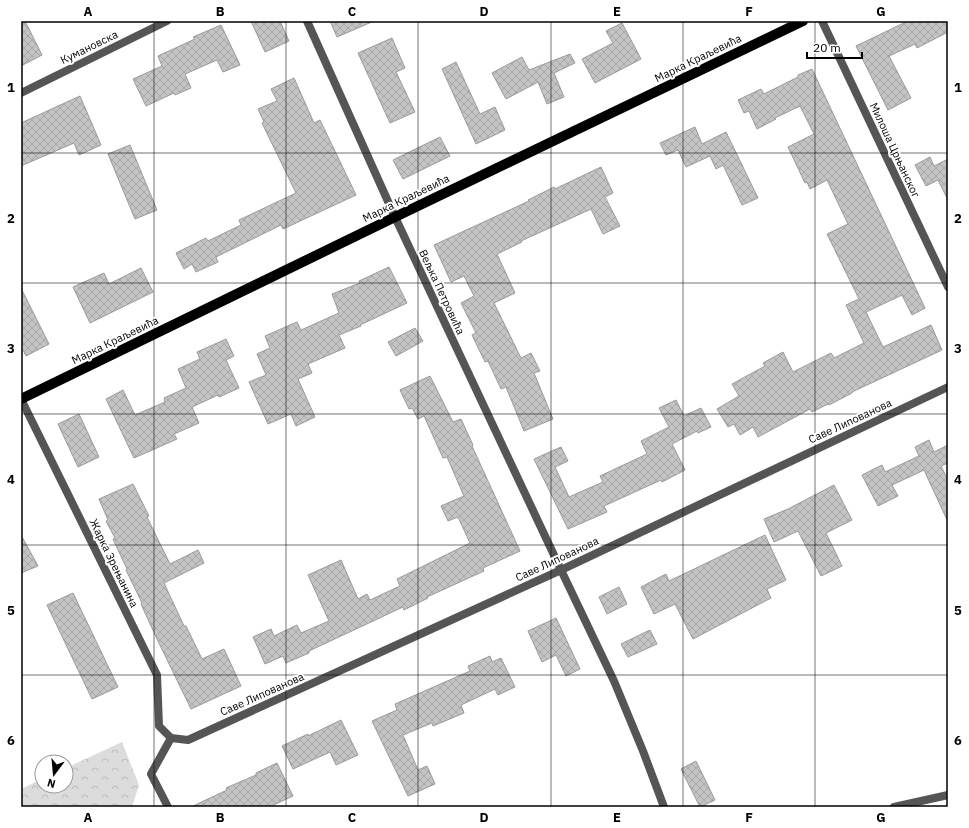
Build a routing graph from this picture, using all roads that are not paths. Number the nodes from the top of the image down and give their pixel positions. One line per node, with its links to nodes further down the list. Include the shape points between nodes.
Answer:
1 (167, 21): 5 (street, Кумановска)
2 (307, 21): 6 (street, Вељка Петровића)
3 (803, 21): 6 (main road, Марка Краљевића)
4 (822, 21): 7 (street, Милоша Црњанског)
5 (21, 93)
6 (395, 217): 9 (main road, Марка Краљевића); 10 (street, Вељка Петровића)
7 (948, 287)
8 (948, 387): 10 (street, Саве Липованова)
9 (21, 399): 11 (street, Жарка Зрењанина, via 157,675 159,726)
10 (561, 570): 11 (street, Саве Липованова, via 188,740); 14 (street, Вељка Петровића, via 614,681)
11 (171, 738): 13 (street, via 151,774)
12 (948, 795): 15 (street)
13 (168, 807)
14 (664, 807)
15 (894, 807)

